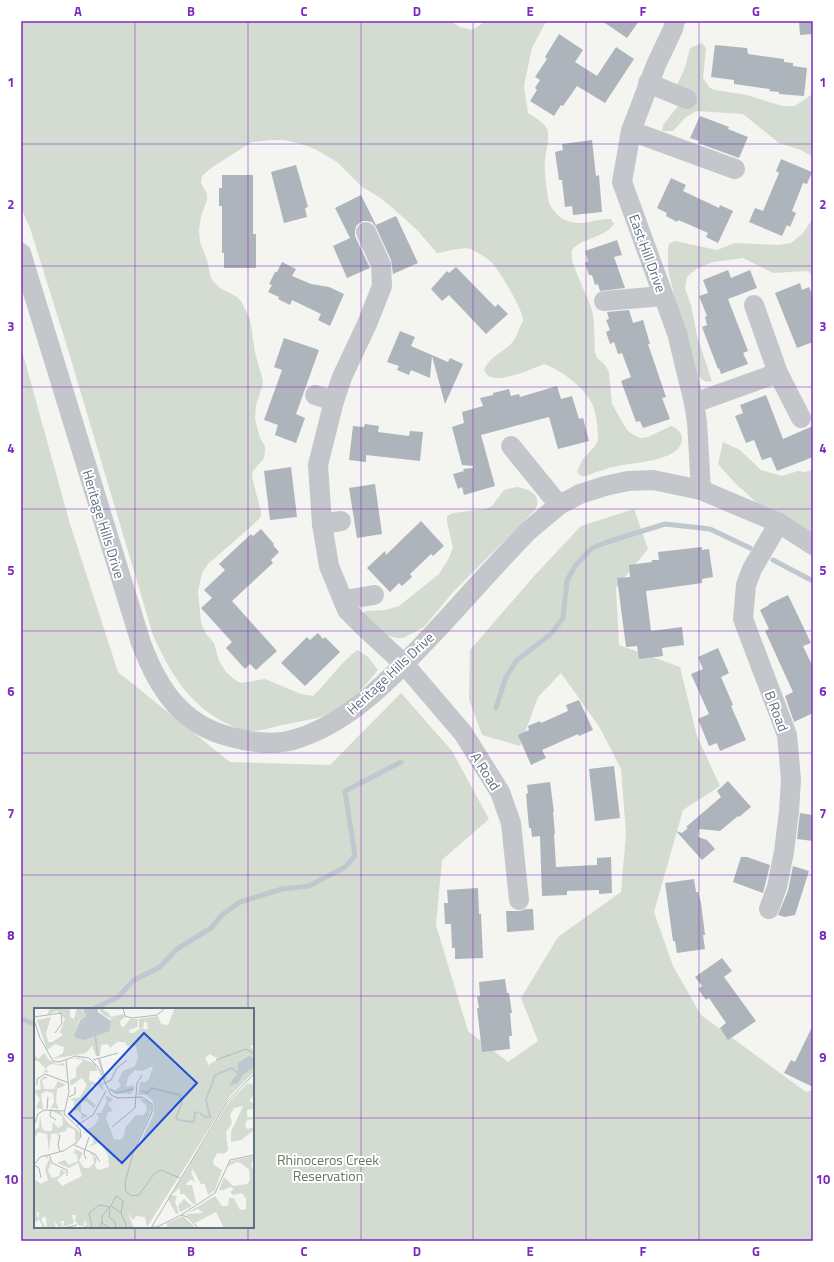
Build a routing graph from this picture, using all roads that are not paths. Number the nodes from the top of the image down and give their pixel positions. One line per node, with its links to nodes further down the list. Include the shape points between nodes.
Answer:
1 (675, 21): 2 (street, East Hill Drive)
2 (648, 83): 3 (street); 4 (street, East Hill Drive)
3 (688, 100)
4 (631, 131): 5 (street); 8 (street, East Hill Drive, via 622,182)
5 (735, 169)
6 (366, 232): 13 (street, A Road, via 388,286 342,377)
7 (21, 253): 23 (street, Heritage Hills Drive, via 141,643 164,691 177,707 197,723 220,734 247,741 272,743 298,739 347,714)
8 (663, 296): 9 (street); 14 (street, East Hill Drive, via 677,333)
9 (604, 301)
10 (754, 305): 11 (street)
11 (778, 373): 14 (street); 15 (street)
12 (315, 395): 13 (street)
13 (334, 401): 22 (street, A Road, via 318,466 332,523 329,566)
14 (694, 403): 17 (street, East Hill Drive)
15 (801, 418)
16 (510, 446): 18 (street)
17 (701, 490): 18 (street, Heritage Hills Drive, via 653,480 628,481 580,494); 19 (street, Heritage Hills Drive)
18 (559, 505): 23 (street, Heritage Hills Drive, via 528,531)
19 (779, 523): 20 (street, Heritage Hills Drive); 25 (street, B Road, via 752,569 746,586 743,619 787,735 789,756 791,780 784,852 777,887)
20 (813, 545)
21 (374, 595): 22 (street)
22 (344, 600): 23 (street, A Road, via 347,610)
23 (404, 664): 24 (street, A Road, via 462,733 500,792 511,823)
24 (519, 900)
25 (769, 909)

